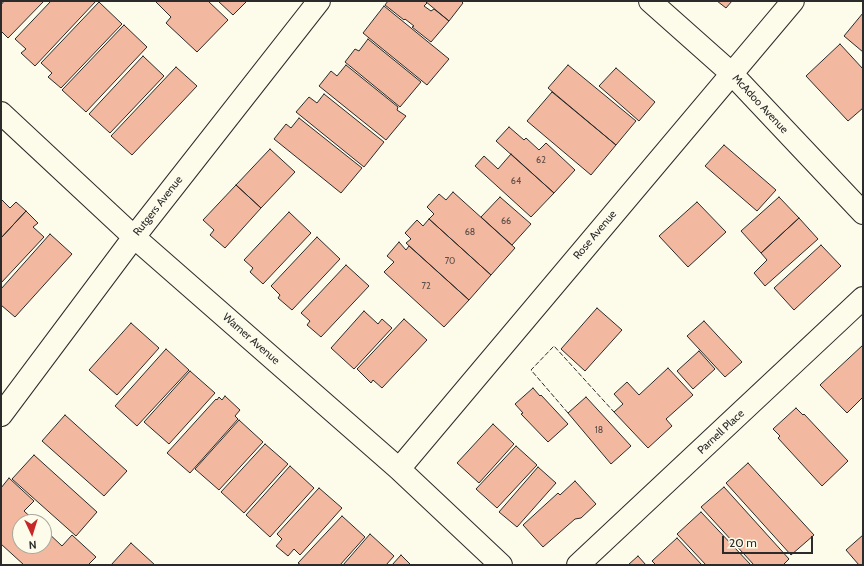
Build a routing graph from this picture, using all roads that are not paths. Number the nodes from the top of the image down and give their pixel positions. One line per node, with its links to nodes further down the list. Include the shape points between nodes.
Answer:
1 (319, 1): 7 (street, Rutgers Avenue)
2 (650, 1): 4 (street, McAdoo Avenue)
3 (793, 1): 4 (street, Rose Avenue)
4 (731, 73): 6 (street, McAdoo Avenue); 10 (street, Rose Avenue)
5 (1, 113): 7 (street, Warner Avenue)
6 (863, 213)
7 (134, 237): 9 (street, Rutgers Avenue); 10 (street, Warner Avenue)
8 (863, 298): 12 (street, Parnell Place)
9 (1, 414)
10 (398, 469): 11 (street, Warner Avenue)
11 (501, 565)
12 (578, 565)

